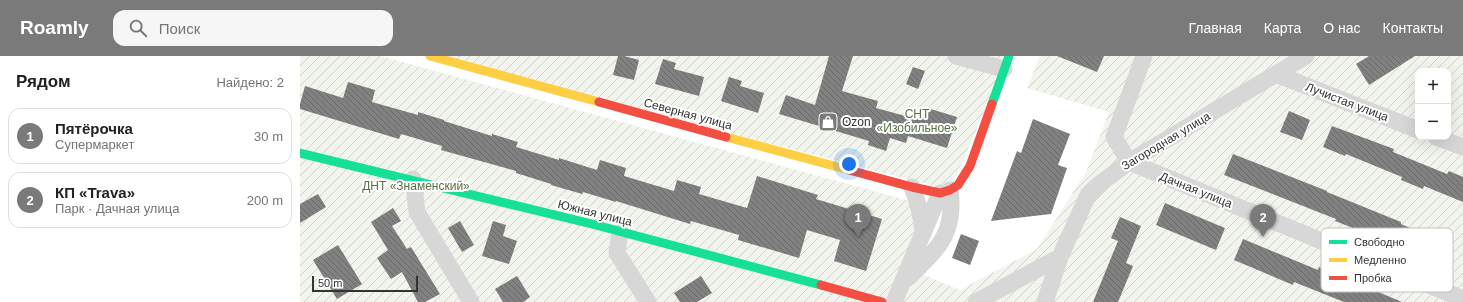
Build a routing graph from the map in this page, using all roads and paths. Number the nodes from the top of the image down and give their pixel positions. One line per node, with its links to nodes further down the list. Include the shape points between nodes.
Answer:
1 (430, 56): 13 (street, Северная улица)
2 (956, 56): 5 (street)
3 (1144, 56): 11 (street, via 1114,137)
4 (1298, 58): 6 (street, Загородная улица)
5 (1006, 63): 14 (street, via 970,166 958,185)
6 (1276, 74): 7 (street, Лучистая улица); 11 (street, Загородная улица)
7 (1415, 129)
8 (1444, 140): 9 (street)
9 (1463, 147)
10 (300, 153): 12 (street, Южная улица)
11 (1129, 162): 17 (street, Дачная улица); 18 (street, Загородная улица, via 1088,195)
12 (412, 179): 15 (street, Южная улица); 22 (street, via 417,212)
13 (912, 187): 14 (street, Северная улица); 16 (street, via 919,207)
14 (945, 192): 16 (street); 19 (street, via 952,206 950,224 943,239)
15 (620, 232): 23 (street, via 617,253); 24 (street, Южная улица)
16 (923, 235): 19 (street)
17 (1321, 241)
18 (1060, 257): 26 (street); 27 (street, Загородная улица)
19 (902, 284): 25 (street)
20 (1446, 292): 21 (street, Дачная улица)
21 (1463, 299)
22 (471, 302)
23 (648, 302)
24 (882, 302)
25 (894, 302)
26 (976, 302)
27 (1045, 302)

